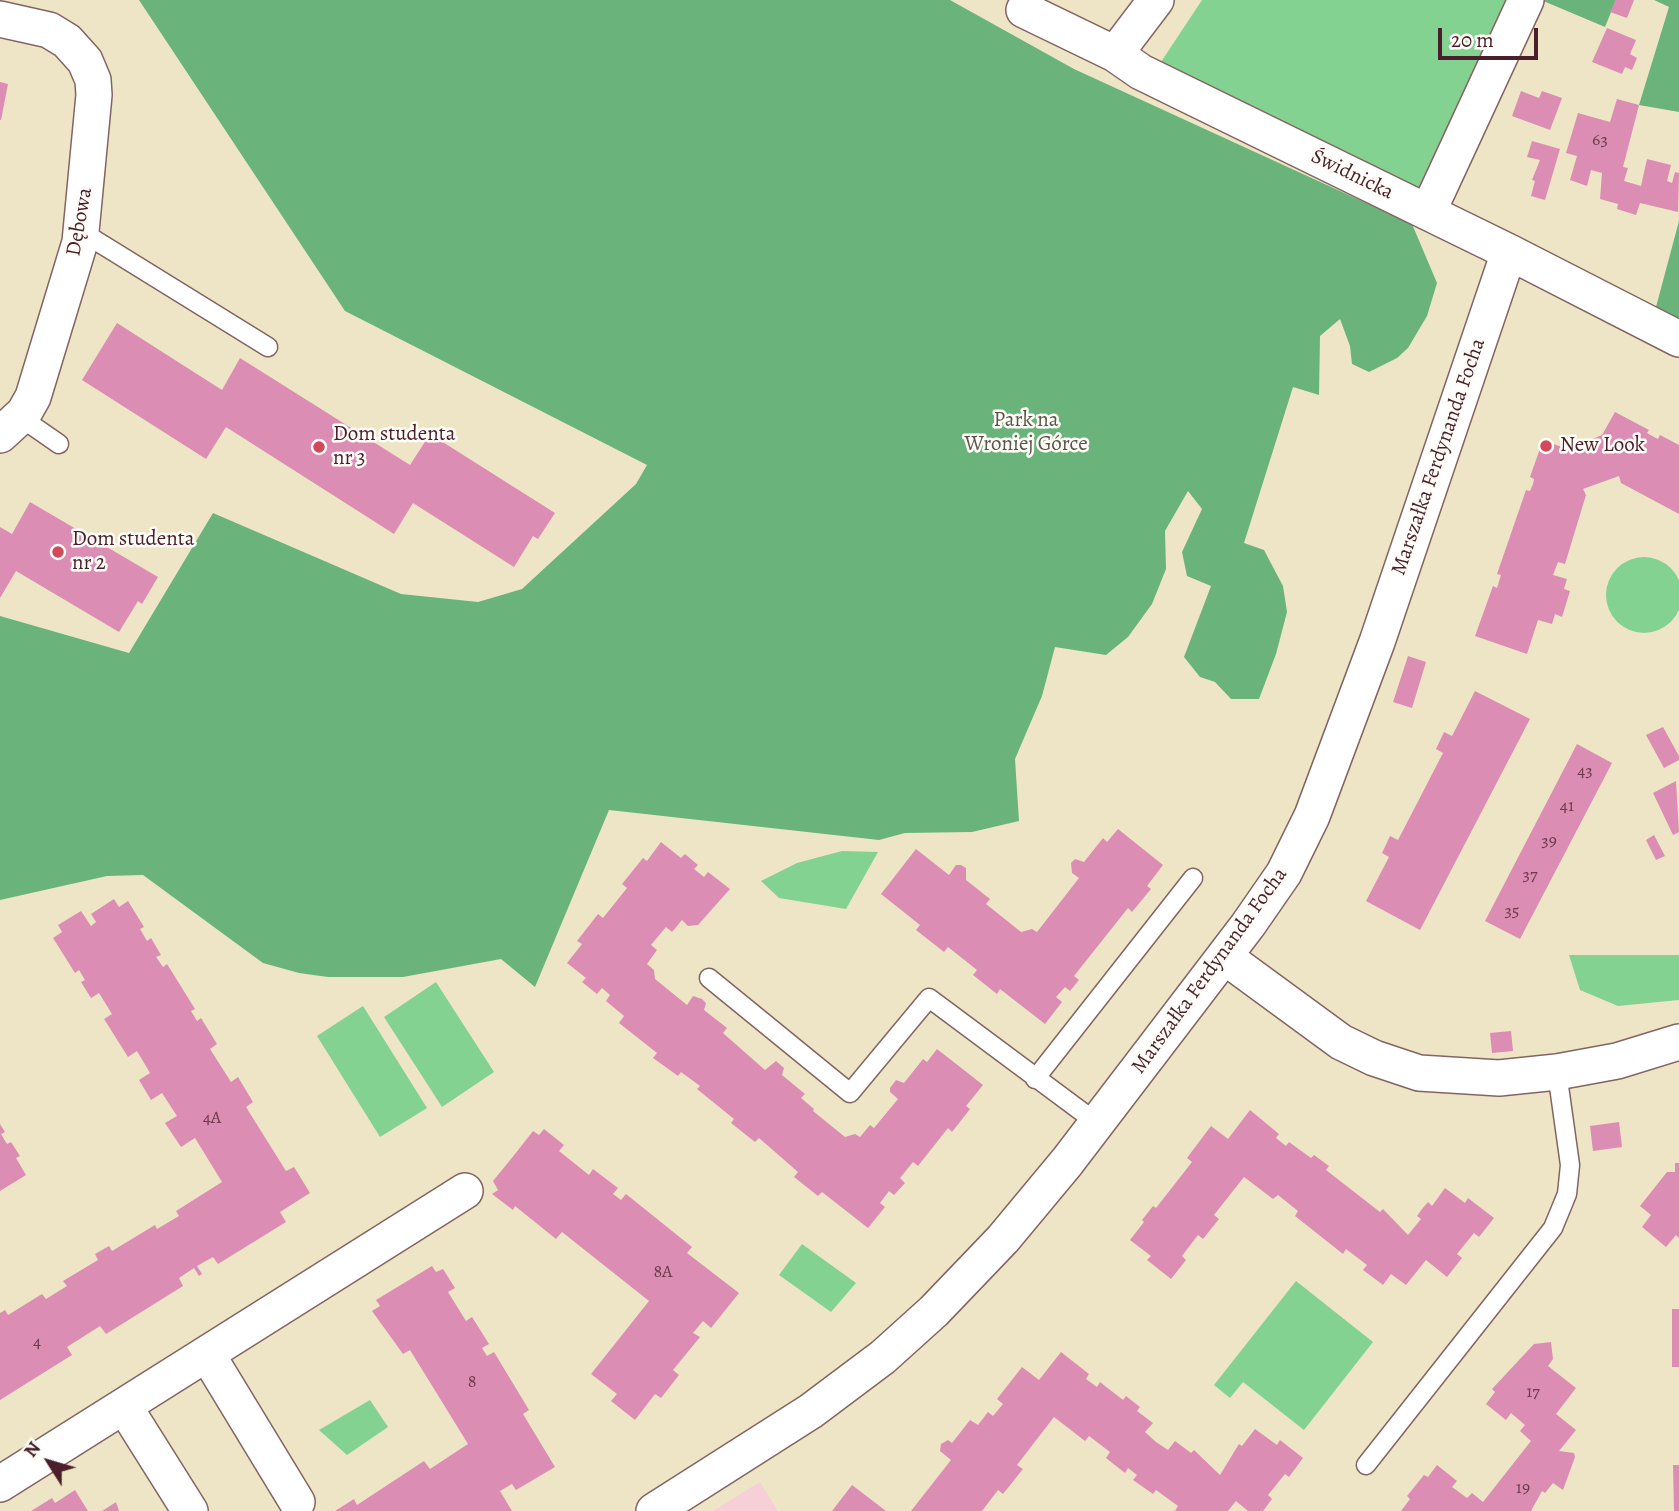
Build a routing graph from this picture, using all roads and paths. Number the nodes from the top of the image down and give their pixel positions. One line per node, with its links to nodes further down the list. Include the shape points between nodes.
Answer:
1 (1156, 0): 5 (street)
2 (1526, 0): 6 (street)
3 (1024, 10): 5 (street, Świdnicka)
4 (14, 22): 7 (street, Dębowa, via 49,30 67,41 85,61 93,80)
5 (1115, 54): 6 (street, Świdnicka, via 1141,72)
6 (1428, 212): 8 (street, Świdnicka)
7 (82, 232): 10 (lane); 11 (street, Dębowa, via 39,380)
8 (1509, 252): 9 (street, Świdnicka); 14 (street, Marszałka Ferdynanda Focha, via 1380,634 1312,816 1283,873)
9 (1679, 339)
10 (268, 347)
11 (10, 426): 12 (lane)
12 (59, 444)
13 (1194, 878): 18 (lane)
14 (1224, 957): 17 (street, via 1315,1026 1374,1058 1419,1073 1499,1078); 19 (street, Marszałka Ferdynanda Focha)
15 (709, 978): 18 (lane, via 850,1093 929,998)
16 (1679, 1042): 17 (street, via 1617,1061)
17 (1557, 1072): 23 (lane, via 1570,1166 1567,1194 1553,1228)
18 (1035, 1079): 19 (lane)
19 (1097, 1123): 27 (street, Marszałka Ferdynanda Focha, via 1003,1238 883,1357 811,1411)
20 (465, 1191): 21 (street)
21 (207, 1354): 22 (street); 25 (street)
22 (124, 1406): 24 (street); 26 (street)
23 (1366, 1465)
24 (0, 1485)
25 (297, 1502)
26 (190, 1511)
27 (654, 1511)

